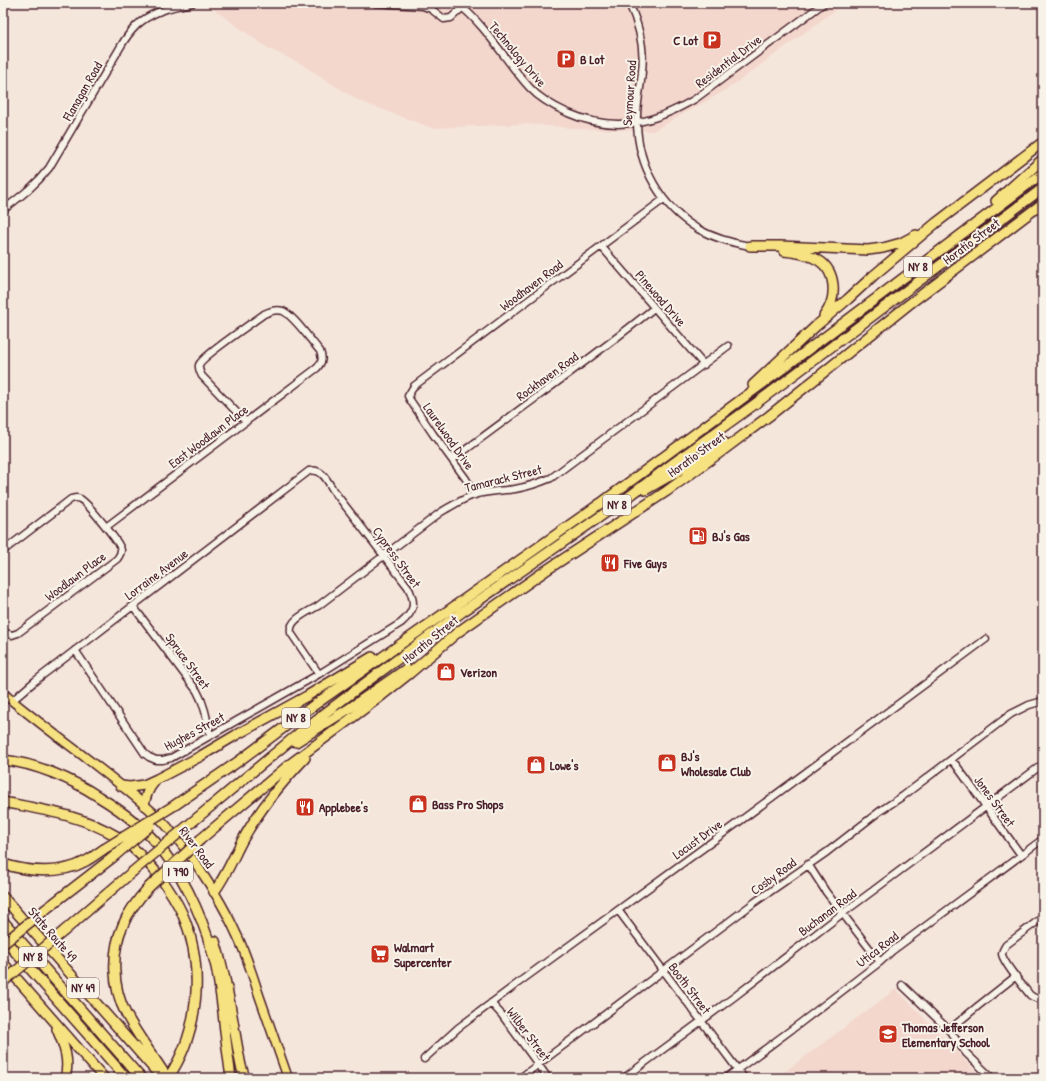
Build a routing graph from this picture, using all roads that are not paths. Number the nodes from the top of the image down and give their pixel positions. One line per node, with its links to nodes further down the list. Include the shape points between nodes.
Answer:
1 (192, 3): 15 (street, Flanagan Road, via 153,14 134,27 49,168 40,180)
2 (375, 3): 6 (street)
3 (457, 3): 7 (street, Technology Drive)
4 (630, 3): 8 (street, Seymour Road, via 641,35 643,53)
5 (824, 3): 8 (street, Residential Drive, via 678,110)
6 (396, 4): 7 (street, via 423,6 444,19 451,18)
7 (463, 7): 8 (street, Technology Drive, via 483,28 531,90 543,99 560,110 594,122)
8 (637, 123): 13 (street, Seymour Road, via 644,163 649,176)
9 (1043, 142): 16 (highway)
10 (1043, 159): 17 (highway)
11 (1043, 173): 17 (highway, NY 8)
12 (1043, 188): 31 (highway, NY 8)
13 (664, 198): 18 (street, Woodhaven Road); 19 (street, Seymour Road, via 678,214 699,229 732,243)
14 (1043, 203): 25 (highway, Horatio Street, via 908,305)
15 (3, 210)
16 (936, 223): 19 (highway, via 901,243 868,250); 21 (highway)
17 (973, 225): 26 (highway, NY 8)
18 (601, 246): 20 (street, Pinewood Drive); 24 (street, Woodhaven Road)
19 (750, 246): 21 (highway, via 803,254 820,261 826,267 831,276 834,294 831,305)
20 (654, 308): 23 (street, Pinewood Drive); 28 (street, Rockhaven Road)
21 (816, 326): 26 (highway)
22 (728, 346): 23 (street, Tamarack Street)
23 (704, 365): 30 (street, Tamarack Street, via 551,478 538,484)
24 (412, 389): 28 (street, Laurelwood Drive, via 408,396 410,400)
25 (769, 416): 31 (highway, via 641,493); 40 (highway, Horatio Street, via 668,491 545,571 458,632)
26 (717, 417): 37 (highway, NY 8, via 601,503)
27 (246, 422): 27 (street, East Woodlawn Place, via 317,368 322,361 320,351 282,311 264,314 199,364 201,375); 32 (street, East Woodlawn Place)
28 (452, 460): 30 (street, Laurelwood Drive)
29 (316, 470): 34 (street, Cypress Street, via 324,476); 35 (street, Lorraine Avenue, via 309,471)
30 (475, 495): 34 (street, Tamarack Street, via 441,512)
31 (627, 498): 47 (highway, NY 8, via 418,644 304,729)
32 (106, 527): 33 (street, Woodlawn Place, via 85,502 76,498 71,499); 36 (street, Woodlawn Place, via 120,546 117,559 18,633 12,635)
33 (3, 551)
34 (383, 556): 41 (street, Tamarack Street, via 297,620 290,629); 41 (street, Cypress Street, via 408,588 412,596 412,610 401,623)
35 (133, 606): 39 (street, Lorraine Avenue); 45 (street, Spruce Street, via 197,691 205,711)
36 (3, 630)
37 (417, 632): 51 (highway); 55 (highway, NY 8)
38 (986, 639): 64 (street, Locust Drive)
39 (74, 650): 43 (street, Lorraine Avenue); 45 (street, Hughes Street, via 149,757 156,760 171,758)
40 (437, 650): 46 (highway, Horatio Street); 47 (highway)
41 (320, 674): 45 (street, Hughes Street)
42 (3, 693): 43 (main road, River Road)
43 (12, 701): 52 (main road, River Road)
44 (1043, 701): 49 (street, Cosby Road, via 1011,714)
45 (210, 736)
46 (323, 740): 62 (highway, via 267,802 242,840); 89 (highway, bridge, via 290,764 201,839 149,887 123,925 115,959 117,989 125,1013)
47 (269, 759): 74 (highway, NY 8, bridge, via 131,872)
48 (3, 760): 61 (highway, I 790, via 35,767 64,778 106,801 149,835)
49 (951, 760): 56 (street, Jones Street); 60 (street, Cosby Road)
50 (1043, 764): 56 (street, Buchanan Road)
51 (157, 779): 52 (highway, via 144,785); 54 (highway, via 150,786)
52 (121, 786): 54 (main road, River Road)
53 (3, 802): 89 (highway, via 85,820 120,838 152,866 171,893 190,934 197,990 191,1027 178,1061)
54 (144, 805): 62 (main road, River Road, via 175,836)
55 (175, 805): 59 (highway, bridge, via 86,861 72,867 33,871); 69 (highway, NY 8, bridge)
56 (986, 807): 58 (street, Jones Street); 65 (street, Buchanan Road)
57 (1043, 839): 58 (street, Utica Road)
58 (1021, 855): 70 (street, Utica Road)
59 (3, 864)
60 (808, 864): 65 (street); 72 (street, Cosby Road)
61 (178, 871): 90 (highway, I 790, via 203,926 216,967); 91 (highway, via 203,911 219,954 241,1066)
62 (214, 892): 92 (main road, River Road, via 237,934)
63 (3, 897): 88 (highway, State Route 49 / NY 49)
64 (618, 910): 72 (street, Booth Street); 77 (street, Locust Drive)
65 (843, 913): 70 (street); 79 (street, Buchanan Road)
66 (1043, 917): 73 (street, via 1003,949 1002,956)
67 (3, 921): 87 (highway)
68 (3, 938): 86 (highway)
69 (3, 944)
70 (880, 962): 83 (street, Utica Road)
71 (3, 963): 78 (highway)
72 (664, 970): 79 (street, Booth Street); 82 (street, Cosby Road)
73 (1016, 976): 76 (street, via 1030,995); 80 (street)
74 (3, 982)
75 (902, 985): 80 (street)
76 (1043, 998)
77 (492, 1003): 81 (street, Locust Drive, via 458,1028); 82 (street, Wilber Street)
78 (53, 1020): 84 (highway, via 64,1046 67,1061); 85 (highway)
79 (701, 1020): 83 (street, Booth Street); 95 (street, Buchanan Road)
80 (949, 1030): 98 (street, via 966,1053)
81 (424, 1059)
82 (538, 1064): 93 (street, Cosby Road); 94 (street, Wilber Street)
83 (738, 1069): 96 (street, Utica Road); 97 (street, Booth Street)
84 (66, 1078)
85 (104, 1078)
86 (126, 1078)
87 (141, 1078)
88 (162, 1078)
89 (167, 1078)
90 (231, 1078)
91 (246, 1078)
92 (288, 1078)
93 (520, 1078)
94 (548, 1078)
95 (624, 1078)
96 (726, 1078)
97 (744, 1078)
98 (992, 1078)

